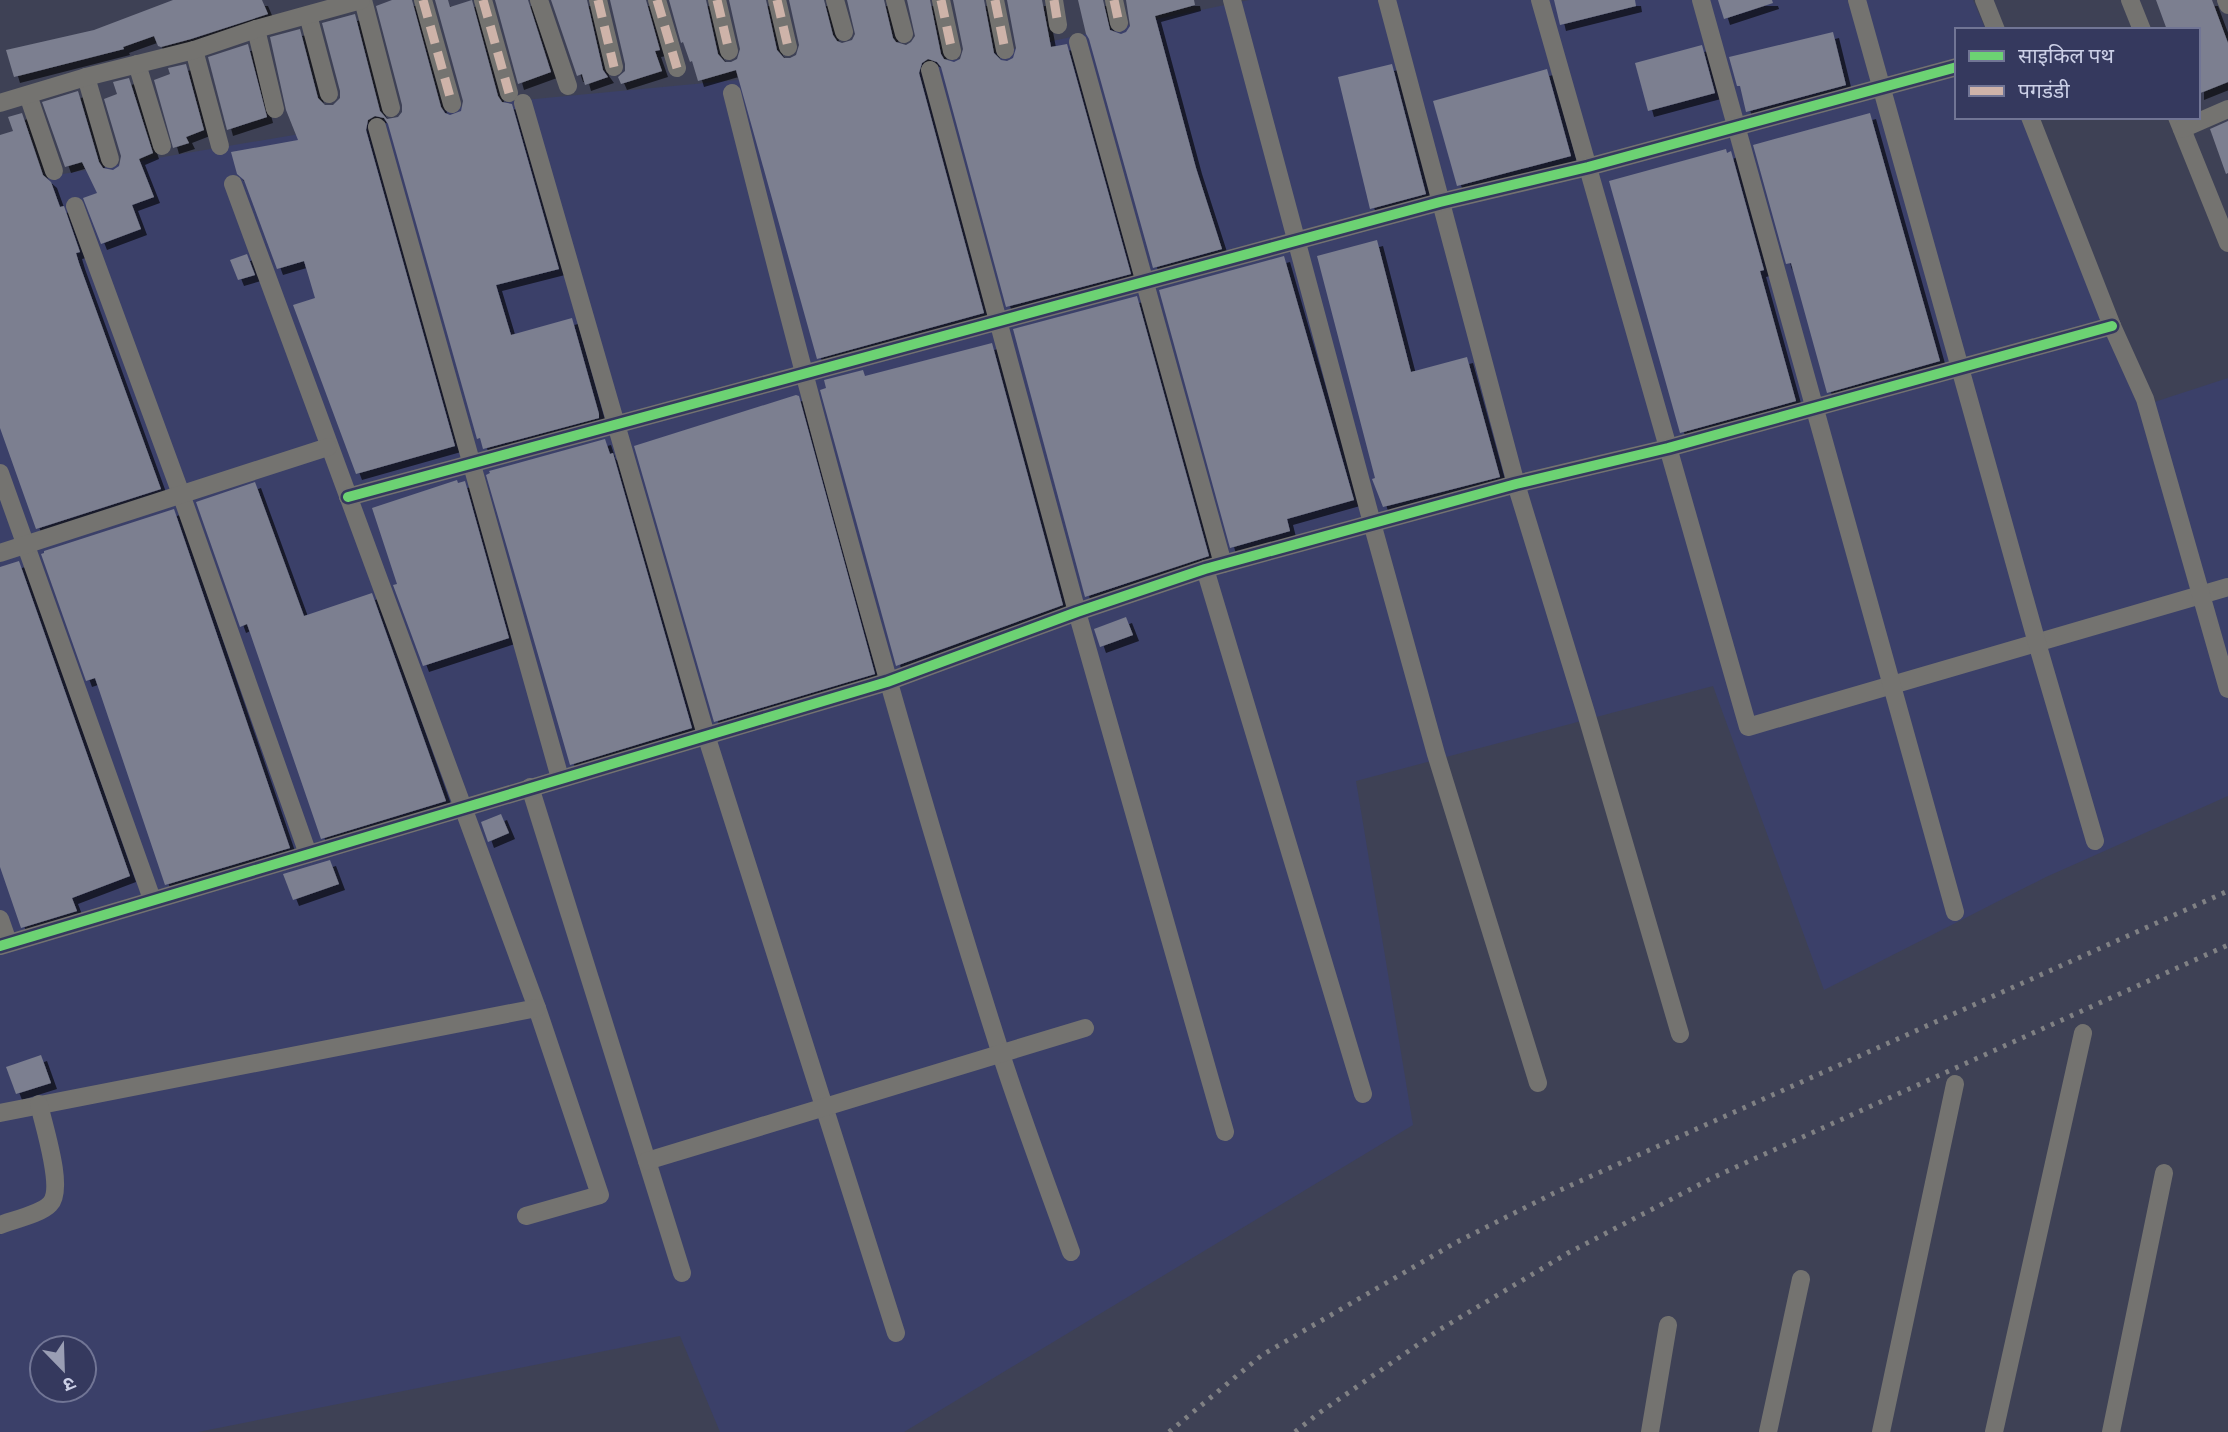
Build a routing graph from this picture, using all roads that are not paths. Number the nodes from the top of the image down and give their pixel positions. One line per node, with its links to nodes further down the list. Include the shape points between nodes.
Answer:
1 (362, 0): 24 (street); 51 (street)
2 (423, 0): 50 (street)
3 (483, 0): 75 (street)
4 (539, 0): 44 (street)
5 (598, 0): 39 (street)
6 (657, 0): 40 (street)
7 (717, 0): 36 (street)
8 (777, 0): 33 (street)
9 (835, 0): 30 (street)
10 (895, 0): 31 (street)
11 (941, 0): 37 (street)
12 (995, 0): 35 (street)
13 (1054, 0): 26 (street)
14 (1114, 0): 25 (street)
15 (1232, 0): 67 (street)
16 (1387, 0): 65 (street)
17 (1540, 0): 62 (street)
18 (1701, 0): 58 (street)
19 (1857, 0): 45 (street)
20 (1984, 0): 27 (street)
21 (2130, 0): 28 (street)
22 (2226, 0): 23 (street)
23 (2228, 5)
24 (308, 15): 29 (street); 47 (street)
25 (1119, 23)
26 (1058, 25)
27 (1995, 28)
28 (2141, 28)
29 (256, 29): 34 (street); 53 (street)
30 (844, 32)
31 (904, 34)
32 (1078, 42): 69 (street)
33 (788, 47)
34 (194, 50): 38 (street); 60 (street)
35 (1004, 50)
36 (729, 51)
37 (952, 51)
38 (137, 64): 43 (street); 59 (street)
39 (614, 67)
40 (677, 68)
41 (1955, 68): 45 (street)
42 (930, 70): 70 (street)
43 (86, 77): 48 (street); 61 (street)
44 (568, 86)
45 (1882, 87): 58 (street); 72 (street)
46 (732, 93): 73 (street)
47 (330, 94)
48 (29, 95): 49 (street); 63 (street)
49 (0, 103)
50 (452, 104)
51 (391, 108)
52 (2228, 109): 54 (street)
53 (275, 110)
54 (2200, 117)
55 (2031, 119): 71 (street)
56 (2180, 123): 68 (street)
57 (377, 127): 78 (street)
58 (1736, 127): 62 (street); 74 (street)
59 (162, 146)
60 (220, 146)
61 (110, 159)
62 (1588, 167): 65 (street); 77 (street)
63 (54, 171)
64 (233, 184): 76 (street)
65 (1440, 202): 67 (street); 80 (street)
66 (75, 206): 81 (street)
67 (1298, 240): 69 (street); 83 (street)
68 (2228, 243)
69 (1145, 282): 70 (street); 86 (street)
70 (999, 321): 73 (street); 90 (street)
71 (2112, 326): 72 (street); 89 (street, via 2145,399)
72 (1960, 368): 74 (street); 91 (street)
73 (803, 375): 75 (street); 92 (street)
74 (1815, 408): 77 (street); 93 (street)
75 (615, 426): 78 (street); 95 (street)
76 (328, 447): 81 (street); 82 (street)
77 (1668, 448): 80 (street); 93 (street, via 1748,727)
78 (472, 464): 82 (street); 96 (street)
79 (0, 474): 84 (street)
80 (1516, 484): 83 (street); 108 (street)
81 (181, 494): 84 (street); 100 (street)
82 (348, 497): 98 (street)
83 (1372, 523): 86 (street); 110 (street, via 1436,754)
84 (26, 545): 85 (street); 101 (street)
85 (0, 553)
86 (1223, 564): 87 (street)
87 (1205, 569): 90 (street); 112 (street)
88 (2228, 587): 89 (street)
89 (2201, 595): 91 (street); 94 (street)
90 (1077, 612): 92 (street); 116 (street)
91 (2037, 643): 93 (street); 99 (street)
92 (887, 682): 95 (street); 109 (street)
93 (1892, 685): 102 (street)
94 (2228, 689)
95 (706, 734): 96 (street); 114 (street)
96 (561, 778): 97 (street)
97 (530, 787): 98 (street); 117 (street)
98 (462, 807): 100 (street); 105 (street)
99 (2095, 841)
100 (308, 854): 101 (street)
101 (152, 899): 104 (street)
102 (1955, 912)
103 (0, 919): 104 (street)
104 (4, 944)
105 (537, 1008): 113 (street); 119 (street, via 600,1195)
106 (1085, 1028): 109 (street)
107 (2083, 1033): 129 (street)
108 (1681, 1034)
109 (1001, 1053): 114 (street); 121 (street)
110 (1538, 1083)
111 (1955, 1084): 128 (street)
112 (1363, 1094)
113 (39, 1104): 115 (street); 120 (street, via 57,1182 54,1197 50,1205)
114 (824, 1107): 117 (street); 125 (street)
115 (0, 1112)
116 (1225, 1132)
117 (647, 1161): 122 (street)
118 (2164, 1173): 130 (street)
119 (526, 1216)
120 (0, 1225)
121 (1071, 1252)
122 (682, 1273)
123 (1801, 1279): 127 (street)
124 (1668, 1325): 126 (street)
125 (896, 1333)
126 (1650, 1432)
127 (1768, 1432)
128 (1881, 1432)
129 (1994, 1432)
130 (2111, 1432)

